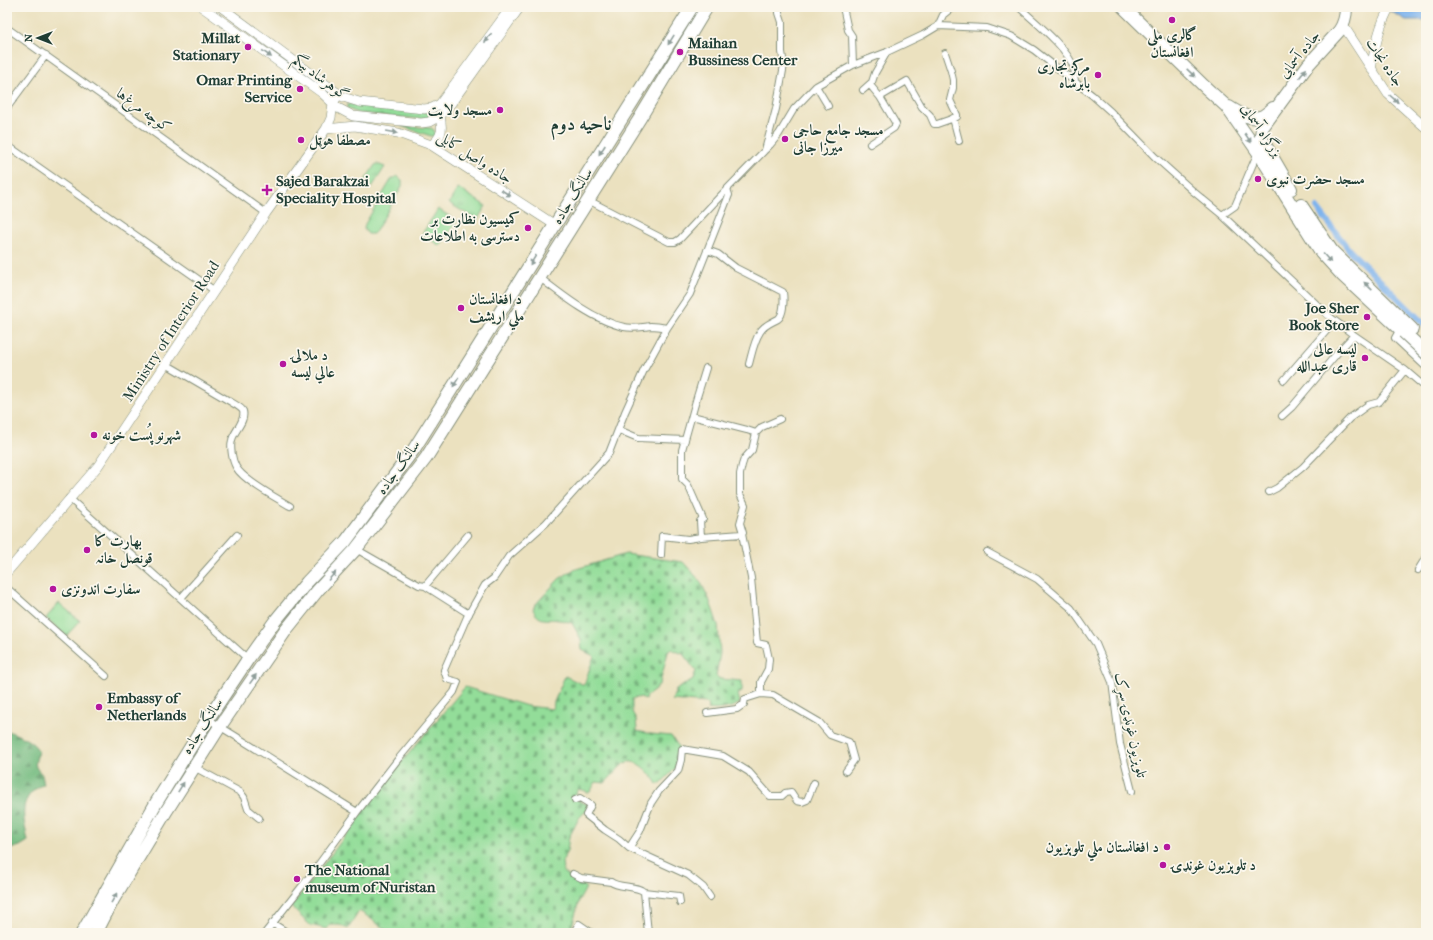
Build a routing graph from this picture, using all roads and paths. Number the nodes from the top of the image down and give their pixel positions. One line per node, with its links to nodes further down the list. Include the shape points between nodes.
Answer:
1 (202, 7): 29 (main road, گوهرشاد بیگم, one-way to 29)
2 (220, 7): 26 (main road, گوهرشاد بیگم)
3 (511, 7): 26 (main road, گوهرشاد بیگم, one-way to 26, via 440,104 424,109 359,102)
4 (520, 7): 33 (main road)
5 (692, 7): 48 (highway, سالنگ جاده, one-way to 48)
6 (707, 7): 45 (highway, سالنگ جاده)
7 (779, 7): 42 (street, via 784,65)
8 (843, 7): 20 (street, via 848,30 852,36)
9 (952, 7): 15 (street, via 943,15)
10 (1019, 7): 22 (street, via 1064,50 1074,68)
11 (1123, 7): 31 (highway, بزرگراه آسمایی, one-way to 31)
12 (1346, 7): 14 (highway)
13 (1390, 7): 21 (main road, via 1378,38)
14 (1343, 25): 21 (main road, جاده نجات); 28 (highway, جاده آسمایی, one-way to 14, via 1308,65)
15 (938, 26): 17 (street); 22 (street, via 987,28 1011,36)
16 (7, 28): 19 (street, کوچه مرغ‌ها)
17 (887, 52): 20 (street); 23 (street)
18 (945, 53): 34 (street, via 953,80 950,100 957,115)
19 (46, 55): 32 (street); 46 (street, کوچه مرغ‌ها)
20 (853, 65): 24 (street)
21 (1371, 69): 36 (main road, جاده نجات, one-way to 36, via 1388,94)
22 (1075, 81): 47 (street, via 1101,102 1155,157)
23 (870, 85): 25 (street); 27 (street)
24 (816, 86): 30 (street); 42 (street, via 794,109 779,134)
25 (863, 90)
26 (339, 94): 29 (main road, Ministry of Interior Road)
27 (880, 97): 34 (street, via 907,81 934,124); 39 (street, via 896,124)
28 (1279, 104): 31 (highway, via 1262,116 1250,117); 56 (highway, بزرگراه آسمایی, one-way to 28, via 1332,251 1296,196 1261,137 1265,122)
29 (335, 105): 33 (main road, گوهرشاد بیگم, via 359,117 429,122); 35 (main road); 37 (main road, Ministry of Interior Road)
30 (828, 106)
31 (1226, 106): 43 (highway, بزرگراه آسمایی, one-way to 43)
32 (7, 108)
33 (440, 116): 41 (main road, via 442,132)
34 (953, 118): 38 (street)
35 (355, 126): 37 (main road, جاده واصل کابلی); 41 (main road, جاده واصل کابلی, one-way to 41, via 398,133)
36 (1426, 128)
37 (326, 129): 46 (main road, Ministry of Interior Road)
38 (959, 141)
39 (870, 144)
40 (7, 145): 51 (street)
41 (431, 145): 48 (main road, جاده واصل کابلی, one-way to 48)
42 (764, 151): 44 (street)
43 (1258, 152): 47 (street, via 1235,206); 54 (highway, بزرگراه آسمایی, one-way to 54, via 1321,252)
44 (726, 189): 45 (street, via 680,240 675,242 669,242); 49 (street, via 729,195)
45 (588, 200): 50 (highway, سالنگ جاده)
46 (266, 213): 51 (main road, Ministry of Interior Road)
47 (1222, 215): 52 (street)
48 (555, 225): 58 (highway, سالنگ جاده, one-way to 58)
49 (707, 250): 53 (street, via 690,294); 60 (street, via 783,292 781,316 760,331)
50 (539, 277): 53 (street, via 576,304 624,328); 63 (highway, سالنگ جاده)
51 (215, 291): 59 (main road, Ministry of Interior Road)
52 (1335, 321): 55 (street); 65 (street)
53 (667, 328): 70 (street, via 644,370)
54 (1400, 329): 57 (highway, بزرگراه آسمایی); 61 (street, via 1395,338)
55 (1354, 335): 64 (street); 68 (street, via 1292,408)
56 (1426, 342)
57 (1426, 353)
58 (468, 363): 63 (highway); 90 (highway, سالنگ جاده, one-way to 90, via 414,449 351,535 307,582)
59 (166, 364): 74 (main road, Ministry of Interior Road, via 98,466); 75 (street, via 241,409 242,419 231,440 235,465 240,472)
60 (749, 364)
61 (1426, 367)
62 (706, 368): 67 (street)
63 (481, 370): 80 (highway, سالنگ جاده, via 426,458)
64 (1405, 370): 66 (street); 73 (street, via 1379,402 1368,405 1350,418 1303,467)
65 (1284, 380)
66 (1426, 388)
67 (692, 416): 71 (street); 72 (street)
68 (1282, 416)
69 (780, 418): 71 (street, via 762,427)
70 (619, 430): 72 (street, via 638,438); 89 (street, via 610,453 546,523 509,556 494,578 485,585)
71 (756, 434): 76 (street, via 752,450 744,459 740,474 740,494 745,505 740,523)
72 (685, 440): 79 (street, via 682,450 682,479 688,485 703,519 700,521)
73 (1269, 492)
74 (69, 498): 85 (main road, Ministry of Interior Road); 88 (street)
75 (290, 506)
76 (742, 534): 79 (street); 92 (street, via 751,578 757,643 766,645 769,659 768,670 761,682)
77 (237, 535): 88 (street)
78 (468, 535): 86 (street)
79 (702, 537): 82 (street, via 688,539 662,536)
80 (356, 549): 86 (street); 95 (highway, سالنگ جاده, one-way to 80, via 286,630)
81 (986, 552): 99 (street, تلوېزيون غونډۍ سړک, via 1043,584 1071,608 1096,644 1112,682 1120,744)
82 (661, 555)
83 (1426, 557): 84 (street)
84 (1418, 570)
85 (7, 572)
86 (425, 586): 89 (street, via 460,607 468,614)
87 (7, 588): 91 (street)
88 (181, 598): 90 (street)
89 (467, 617): 101 (street, via 444,670 447,679 458,682 454,692)
90 (248, 659): 94 (highway, سالنگ جاده)
91 (106, 676)
92 (761, 694): 93 (street, via 745,699 744,704 737,709); 97 (street, via 772,695 819,722 830,735 849,742 854,760)
93 (707, 713)
94 (208, 720): 95 (street); 109 (highway, سالنگ جاده, via 156,802)
95 (219, 728): 96 (highway, سالنگ جاده); 101 (street)
96 (194, 767): 102 (street, via 240,792 248,809); 110 (highway, سالنگ جاده, one-way to 96, via 113,900)
97 (846, 771)
98 (814, 783): 103 (street, via 808,800 802,802 797,801 791,792 782,796 770,796 749,772 723,756 682,749 678,771 651,803 640,831)
99 (1132, 791)
100 (575, 800): 103 (street, via 580,798 591,805 586,815)
101 (357, 812): 108 (street)
102 (259, 818)
103 (629, 848): 106 (street, via 688,875 703,887)
104 (573, 874): 105 (street, via 581,878 629,886)
105 (644, 892): 107 (street, via 679,896); 115 (street)
106 (710, 897)
107 (680, 902)
108 (272, 923): 111 (street); 112 (street)
109 (82, 933)
110 (96, 933)
111 (265, 933)
112 (288, 933)
113 (573, 933): 114 (street, via 579,924)
114 (592, 933)
115 (648, 933)

